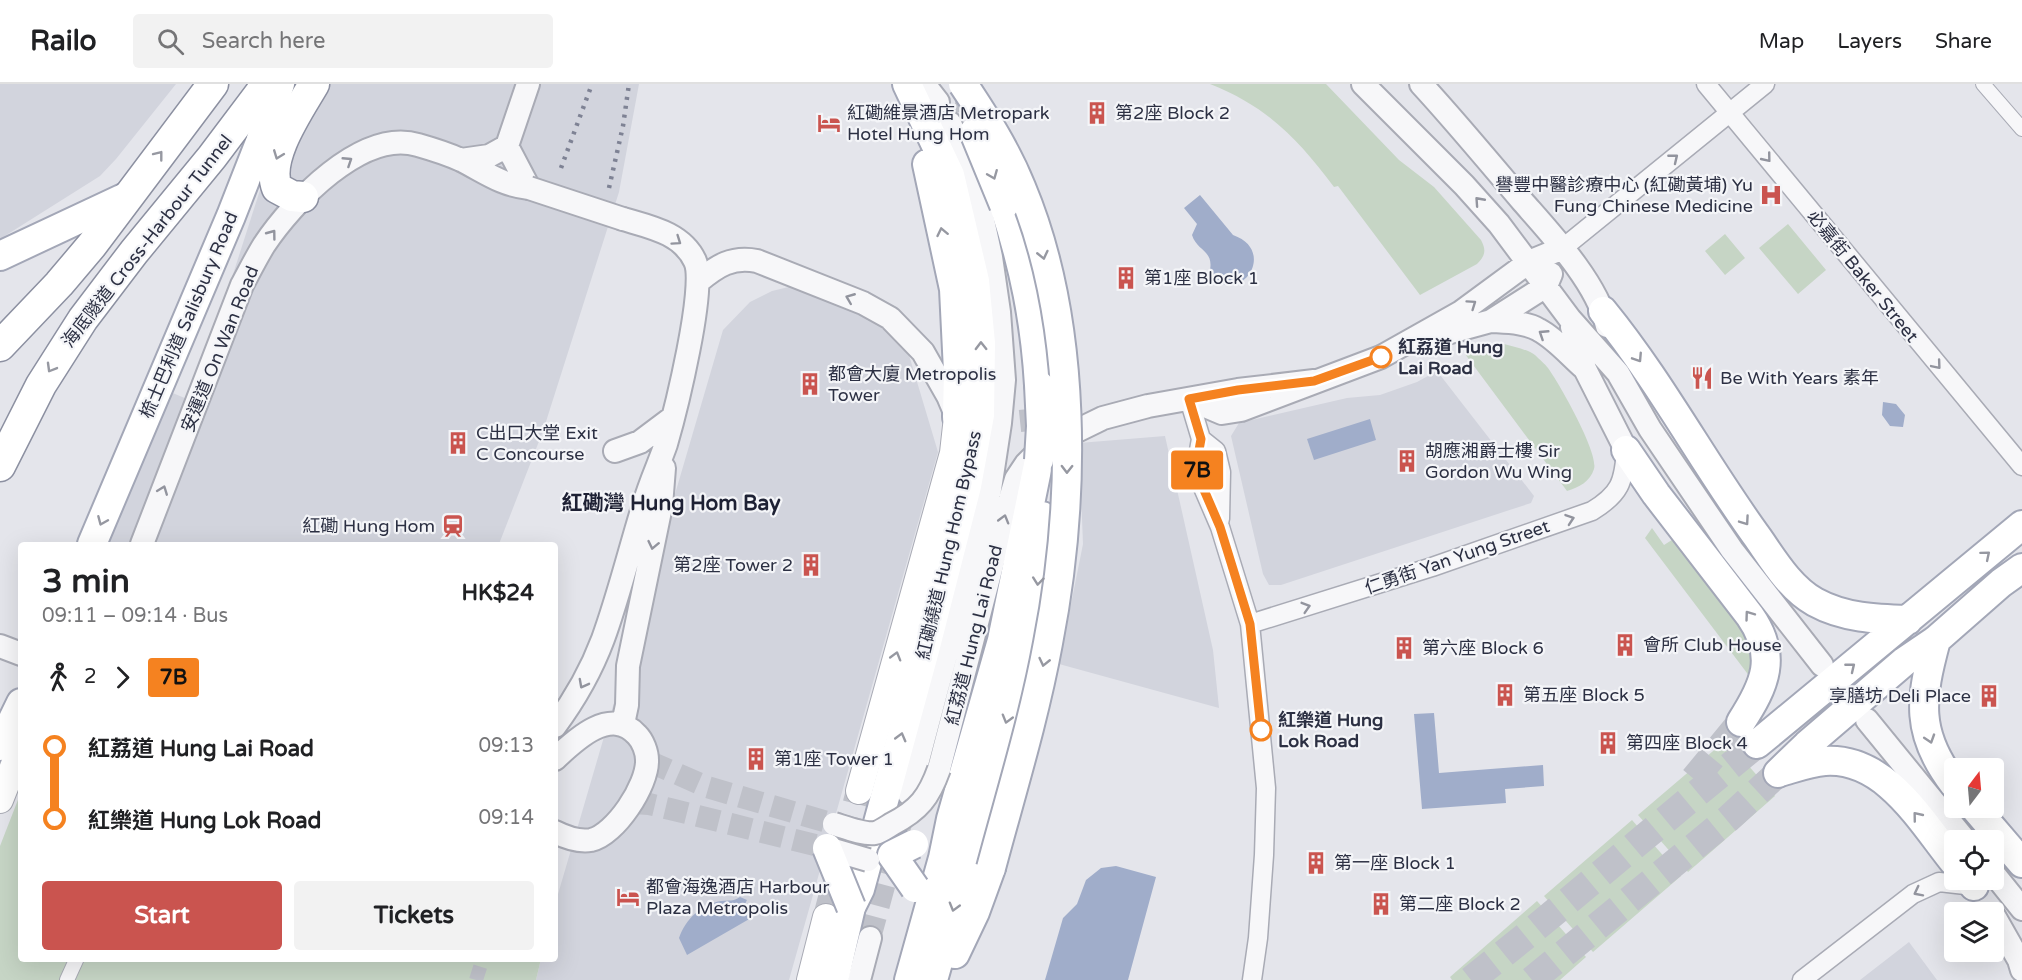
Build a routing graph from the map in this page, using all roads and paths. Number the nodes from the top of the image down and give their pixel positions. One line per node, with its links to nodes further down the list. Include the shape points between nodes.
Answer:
1 (213, 84): 21 (highway, one-way to 1)
2 (267, 84): 44 (highway, 海底隧道 Cross-Harbour Tunnel, one-way to 44, via 83,319 41,385)
3 (280, 84): 47 (main road, 梳士巴利道 Salisbury Road, one-way to 47, via 231,216)
4 (314, 84): 22 (highway, one-way to 22, via 291,123 273,171 277,188)
5 (528, 84): 18 (street)
6 (906, 84): 37 (main road, one-way to 6, via 954,289); 74 (main road, 紅磡繞道 Hung Hom Bypass, one-way to 6, via 967,486 980,415 981,343 975,281 950,175)
7 (924, 84): 14 (street)
8 (963, 84): 92 (main road, one-way to 92, bridge, via 1021,186 1049,277 1068,425 1066,518 1054,609 992,867)
9 (1364, 84): 25 (street, one-way to 9, via 1464,185)
10 (1421, 84): 23 (street)
11 (1706, 84): 15 (street, 必嘉街 Baker Street)
12 (1765, 84): 15 (street)
13 (1983, 84): 17 (street)
14 (944, 93): 43 (main road, one-way to 43, bridge, via 986,159 1022,266 1036,341)
15 (1730, 112): 23 (street, one-way to 15); 45 (street, 必嘉街 Baker Street, one-way to 45)
16 (950, 123): 67 (street, via 978,197 993,268 1010,422)
17 (2022, 129)
18 (507, 146): 19 (street, via 489,156); 20 (street)
19 (461, 160): 20 (street, 安運道 On Wan Road, via 502,182); 22 (street, 安運道 On Wan Road, one-way to 19, via 322,179 377,145 415,144)
20 (529, 188): 26 (street, 安運道 On Wan Road, one-way to 26, bridge, via 673,237 695,260)
21 (128, 196): 24 (main road); 32 (highway, via 72,269)
22 (303, 197): 48 (street, 安運道 On Wan Road, one-way to 22, via 242,285 264,245)
23 (1563, 248): 25 (street); 27 (street); 28 (street)
24 (0, 256)
25 (1529, 262): 27 (street); 31 (street, one-way to 25, via 1461,312)
26 (699, 281): 37 (street, 紅磡繞道 Hung Hom Bypass, one-way to 26, via 923,352 877,310 747,259 722,264); 38 (street)
27 (1546, 286): 29 (street); 30 (street)
28 (1603, 311): 34 (street); 50 (main road, one-way to 50, via 1628,341 1708,466 1794,586 1815,602 1841,613 1865,619)
29 (1570, 320): 33 (street); 34 (street)
30 (1491, 321): 31 (street); 33 (street, one-way to 30, via 1538,329)
31 (1404, 344): 35 (street, via 1381,357 1241,410 1222,413)
32 (0, 346)
33 (1585, 369): 41 (street)
34 (1618, 373): 57 (street, via 1650,429 1732,550)
35 (1189, 399): 39 (street, 紅荔道 Hung Lai Road); 51 (street, via 1201,439 1216,451 1221,472 1220,527)
36 (1061, 416): 39 (street, 紅荔道 Hung Lai Road)
37 (957, 417): 66 (main road, 紅磡繞道 Hung Hom Bypass, one-way to 37, via 953,453)
38 (672, 418): 40 (street); 42 (street, via 640,442)
39 (1103, 418): 74 (street, 紅荔道 Hung Lai Road, one-way to 39, bridge, via 928,795 939,769 1016,479 1036,454)
40 (665, 446): 60 (street, one-way to 60, via 650,482 603,639 583,686); 61 (street, one-way to 61, via 661,506 628,666)
41 (1626, 450): 50 (main road, via 1761,634 1766,655 1764,680 1749,733); 51 (street, 仁勇街 Yan Yung Street, one-way to 41, via 1592,511 1613,495 1623,480)
42 (615, 451)
43 (1039, 460): 70 (main road, via 1002,640); 91 (main road, one-way to 91, via 1039,570 1029,643)
44 (0, 466)
45 (2022, 466)
46 (2022, 525): 50 (main road, one-way to 46)
47 (93, 542)
48 (143, 542)
49 (2022, 568): 54 (main road)
50 (1908, 620)
51 (1250, 624): 93 (street, via 1266,788)
52 (0, 632): 53 (street)
53 (18, 639)
54 (1936, 640): 65 (main road, one-way to 65, via 1924,690 1923,715 1928,739); 75 (main road, one-way to 54, via 1893,786 1872,771 1845,762 1825,761 1778,773 1905,661)
55 (0, 646): 56 (street)
56 (18, 653)
57 (1822, 665)
58 (18, 709): 62 (main road)
59 (1867, 720): 71 (street)
60 (558, 722)
61 (623, 724): 64 (street, via 605,723 588,731); 72 (street, via 640,738 648,761 633,803 594,839)
62 (0, 746)
63 (18, 753): 68 (main road)
64 (558, 756)
65 (1944, 769)
66 (859, 791)
67 (909, 794)
68 (0, 800)
69 (1983, 818): 76 (main road)
70 (951, 819): 74 (main road, bridge, via 914,844); 81 (main road)
71 (1957, 830)
72 (558, 833)
73 (830, 836): 74 (street, bridge); 80 (main road, bridge)
74 (878, 850): 80 (main road, 紅磡繞道 Hung Hom Bypass, via 860,889); 81 (main road, bridge, via 915,888)
75 (1944, 850)
76 (2022, 863)
77 (1944, 882): 94 (street, one-way to 94, via 1913,894)
78 (1995, 890): 79 (street)
79 (2018, 904)
80 (838, 912): 87 (main road); 88 (main road, 紅磡繞道 Hung Hom Bypass)
81 (926, 919): 90 (main road)
82 (2004, 934): 85 (street)
83 (870, 938): 89 (street)
84 (75, 962): 86 (street)
85 (2022, 970)
86 (67, 980)
87 (810, 980)
88 (834, 980)
89 (859, 980)
90 (909, 980)
91 (933, 980)
92 (942, 980)
93 (1252, 980)
94 (1802, 980)

